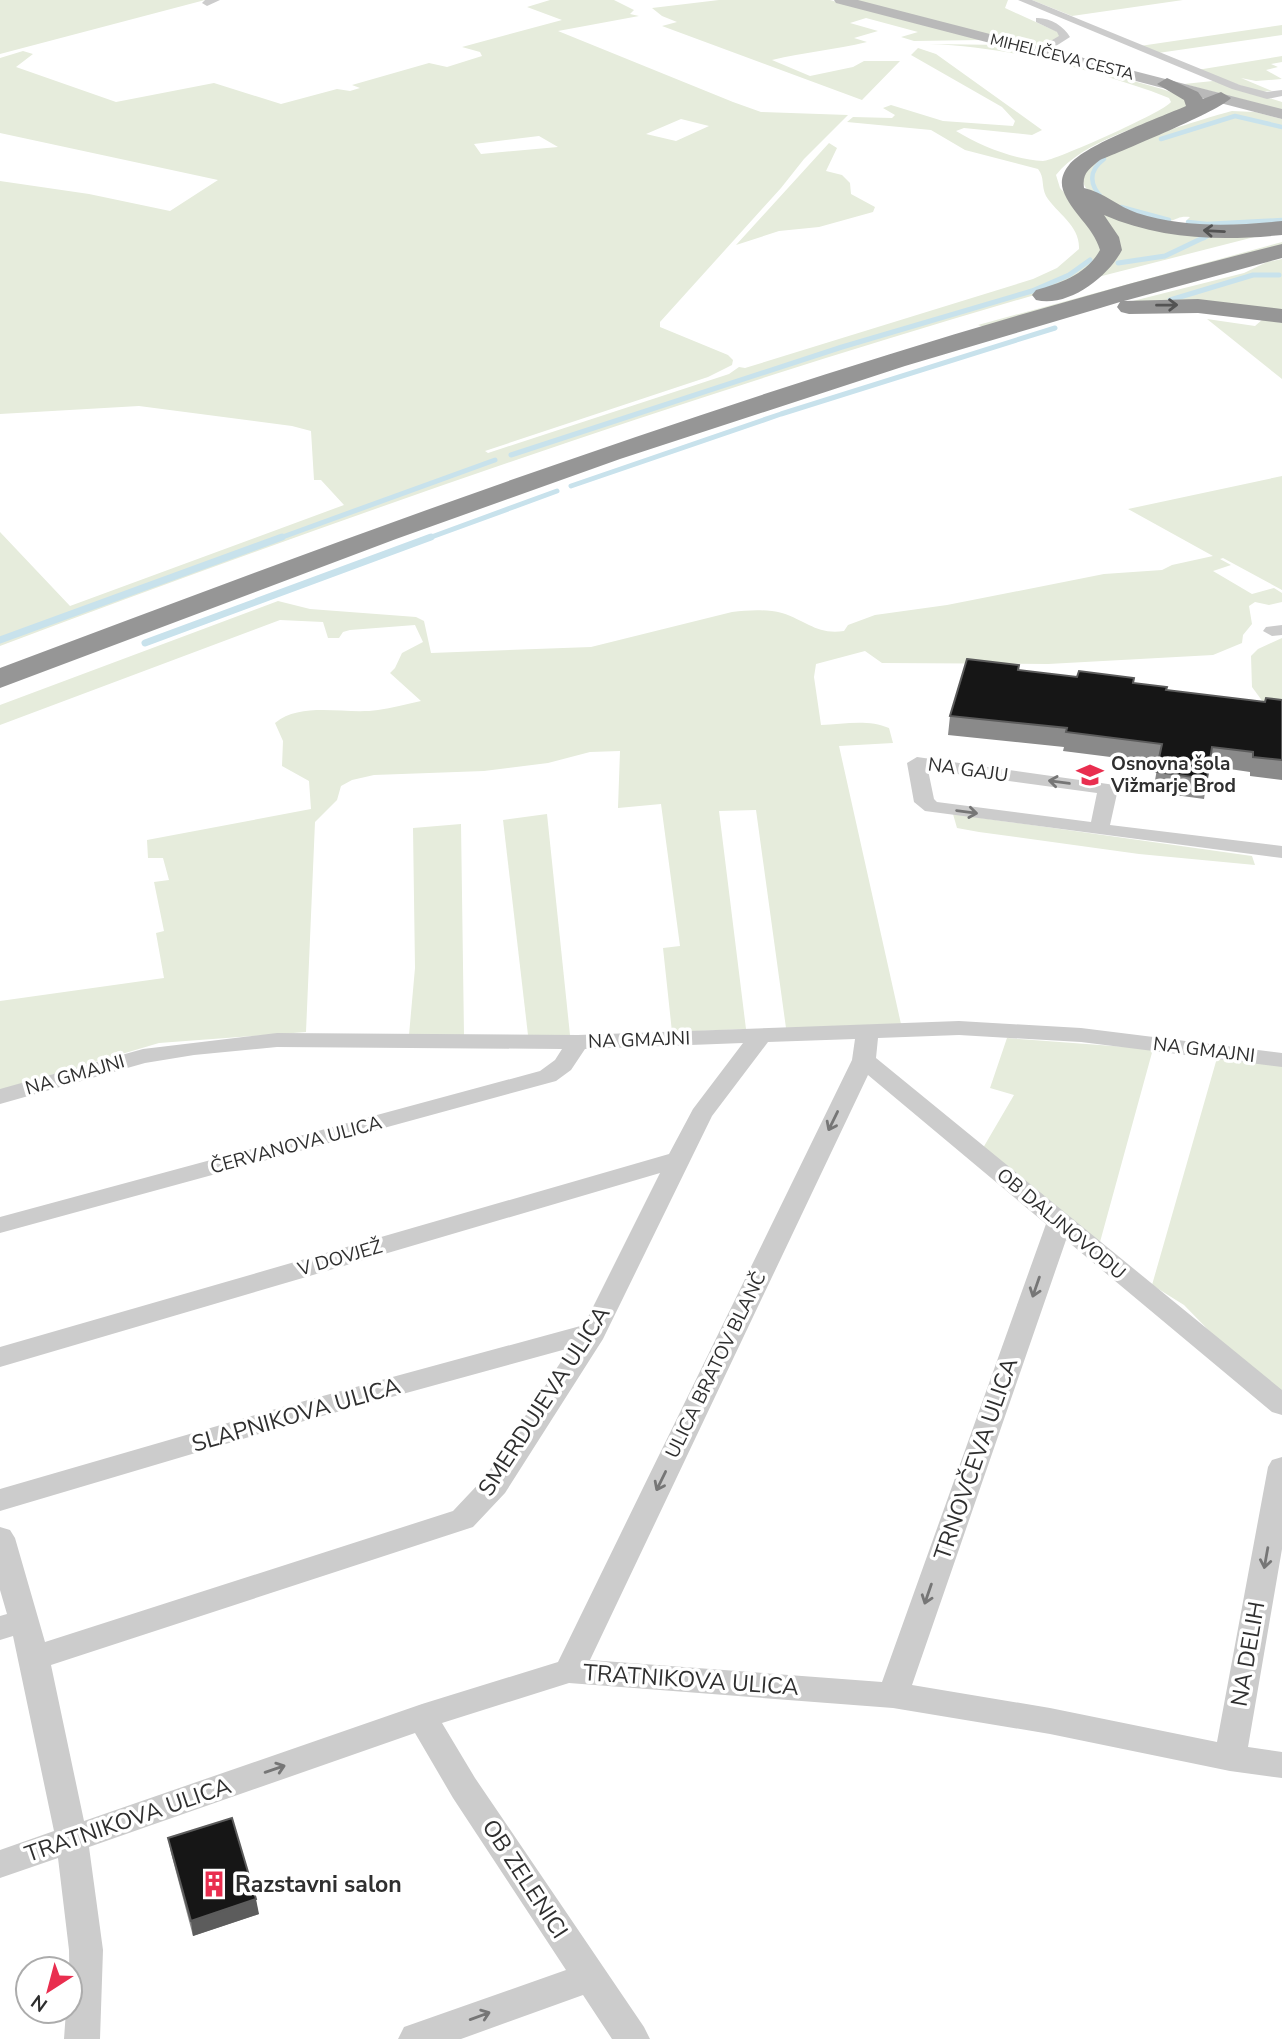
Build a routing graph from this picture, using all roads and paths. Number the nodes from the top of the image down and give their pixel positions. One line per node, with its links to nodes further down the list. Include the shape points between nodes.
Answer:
1 (841, 0): 4 (street, MIHELIČEVA CESTA)
2 (1023, 0): 6 (street, MIHELIČEVA CESTA, via 1236,88 1267,96)
3 (1025, 15): 4 (street, via 1064,34 1062,41)
4 (1041, 51): 5 (street, MIHELIČEVA CESTA)
5 (1167, 84): 7 (street, MIHELIČEVA CESTA); 9 (highway, via 1195,100)
6 (1282, 93)
7 (1221, 98): 8 (street, MIHELIČEVA CESTA); 9 (highway)
8 (1242, 104): 10 (street, MIHELIČEVA CESTA); 11 (highway)
9 (1194, 111): 11 (highway)
10 (1282, 114)
11 (1155, 130): 12 (highway, via 1086,160 1073,173)
12 (1073, 186): 13 (highway, one-way to 12, via 1205,230 1152,222 1109,209); 17 (highway, via 1078,200 1108,236 1111,250 1104,264 1066,288)
13 (1282, 228)
14 (1282, 238): 17 (highway)
15 (1282, 251): 18 (highway)
16 (1282, 316): 18 (highway, one-way to 16, via 1144,306 1216,307)
17 (953, 328): 19 (highway, via 501,474)
18 (1003, 328): 20 (highway, via 516,486)
19 (0, 658)
20 (0, 679)
21 (1099, 830): 21 (street, NA GAJU, one-way to 21, via 1108,789 917,763 924,802 932,807); 22 (street, NA GAJU)
22 (1282, 852)
23 (867, 1032): 24 (street, NA GMAJNI); 26 (street); 27 (street, NA GMAJNI, via 959,1028 1081,1035)
24 (761, 1035): 25 (street, NA GMAJNI); 29 (street, SMERDUJEVA ULICA, via 701,1114)
25 (578, 1042): 28 (street, NA GMAJNI, via 276,1040 143,1056); 31 (street, ČERVANOVA ULICA, via 563,1065 526,1083)
26 (864, 1060): 30 (street, OB DALJNOVODU); 40 (street, ULICA BRATOV BLANČ, one-way to 40)
27 (1282, 1060)
28 (0, 1097)
29 (680, 1159): 32 (street, SMERDUJEVA ULICA); 33 (street, V DOVJEŽ)
30 (1059, 1223): 34 (street, OB DALJNOVODU); 41 (street, TRNOVČEVA ULICA, one-way to 41)
31 (0, 1225)
32 (594, 1332): 36 (street, SLAPNIKOVA ULICA); 39 (street, SMERDUJEVA ULICA, via 495,1485 463,1519)
33 (0, 1357)
34 (1282, 1405)
35 (1282, 1467): 43 (street, NA DELIH, one-way to 43)
36 (0, 1500)
37 (0, 1538): 38 (street)
38 (12, 1624): 39 (street)
39 (34, 1658): 45 (street)
40 (569, 1671): 41 (street, TRATNIKOVA ULICA); 42 (street, TRATNIKOVA ULICA)
41 (893, 1695): 43 (street, TRATNIKOVA ULICA)
42 (422, 1717): 45 (street, TRATNIKOVA ULICA, one-way to 42); 47 (street, OB ZELENICI)
43 (1230, 1758): 44 (street, TRATNIKOVA ULICA)
44 (1282, 1765)
45 (72, 1840): 46 (street, TRATNIKOVA ULICA); 48 (street, via 86,1950)
46 (0, 1864)
47 (589, 1977): 49 (street, one-way to 47); 50 (street, OB ZELENICI)
48 (82, 2039)
49 (415, 2039)
50 (632, 2039)

